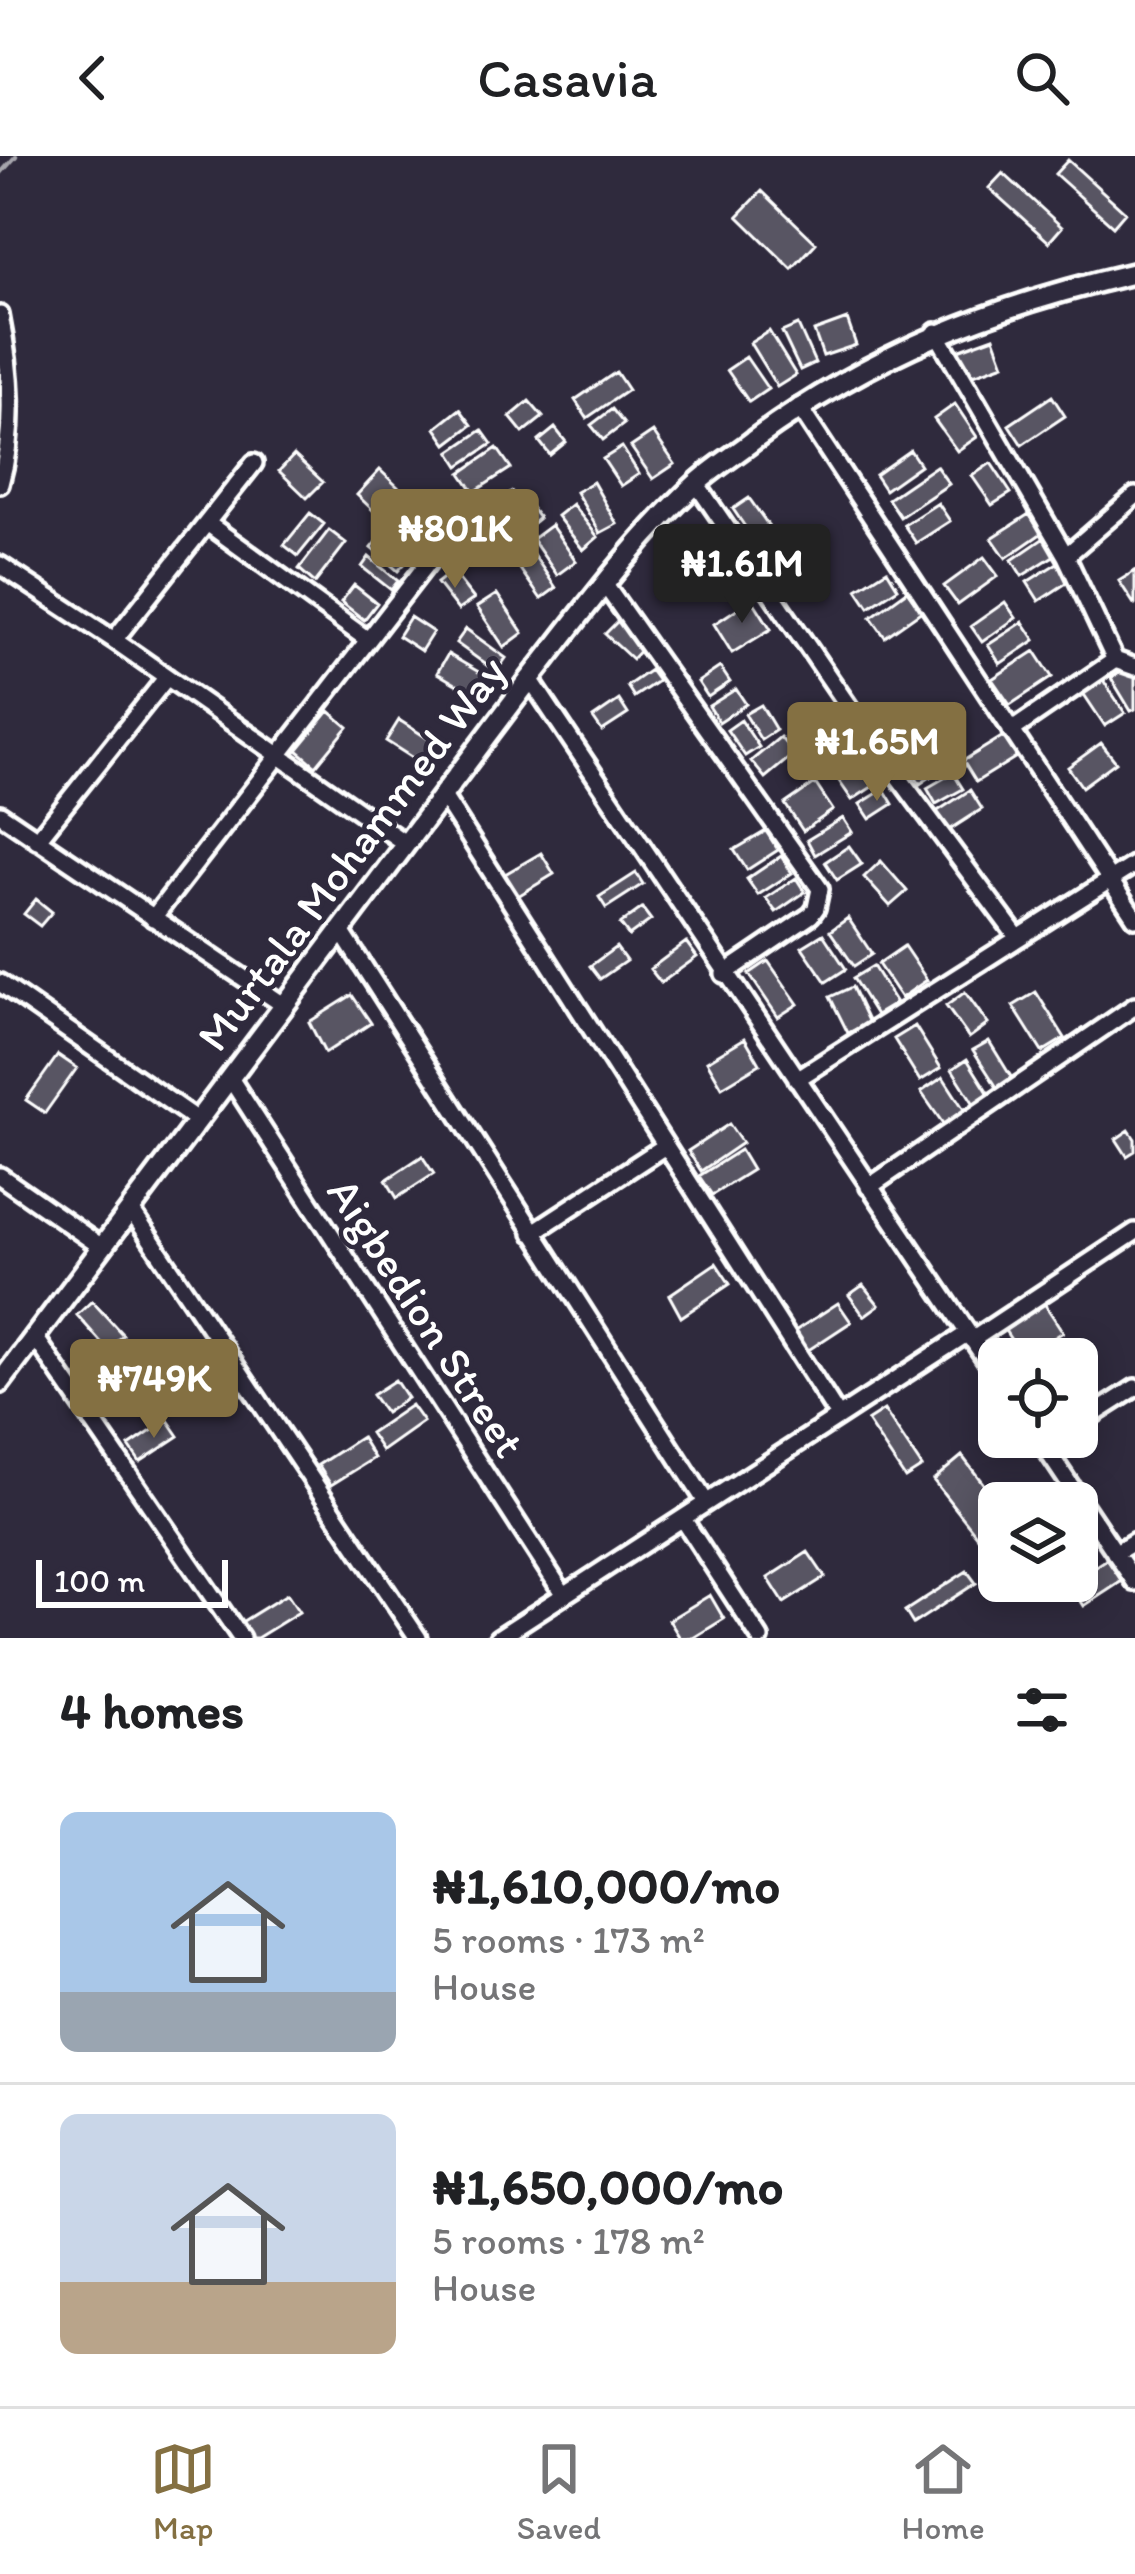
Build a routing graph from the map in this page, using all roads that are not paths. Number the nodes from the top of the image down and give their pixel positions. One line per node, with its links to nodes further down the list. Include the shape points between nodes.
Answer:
1 (1135, 273): 3 (street, Murtala Mohammed Way)
2 (0, 315): 7 (street, via 11,402)
3 (936, 332): 4 (street, Murtala Mohammed Way); 11 (street)
4 (799, 407): 6 (street, Murtala Mohammed Way); 20 (street)
5 (254, 463): 10 (street)
6 (696, 483): 13 (street, Murtala Mohammed Way); 31 (street)
7 (0, 484)
8 (1135, 496): 11 (street)
9 (472, 506): 15 (street)
10 (207, 523): 14 (street); 15 (street)
11 (1066, 556): 16 (street)
12 (0, 565): 14 (street)
13 (604, 585): 19 (street, Murtala Mohammed Way); 32 (street, via 820,889 811,915)
14 (114, 640): 18 (street)
15 (368, 640): 21 (street)
16 (1115, 660): 17 (street); 20 (street)
17 (1135, 667)
18 (166, 677): 21 (street); 24 (street)
19 (530, 679): 22 (street, Murtala Mohammed Way); 32 (street)
20 (1011, 731): 27 (street)
21 (278, 756): 25 (street); 28 (street)
22 (443, 796): 25 (street, Murtala Mohammed Way); 39 (street)
23 (0, 814): 24 (street)
24 (38, 840): 28 (street)
25 (406, 844): 30 (street, Murtala Mohammed Way)
26 (1135, 864): 27 (street)
27 (1111, 880): 29 (street); 31 (street)
28 (153, 918): 34 (street)
29 (1135, 918)
30 (340, 931): 34 (street, Murtala Mohammed Way); 44 (street)
31 (1018, 938): 37 (street)
32 (724, 974): 37 (street)
33 (0, 983): 38 (street)
34 (284, 1006): 36 (street, Murtala Mohammed Way)
35 (1135, 1006): 41 (street)
36 (230, 1078): 38 (street, Murtala Mohammed Way); 60 (street, Aigbedion Street)
37 (797, 1079): 41 (street)
38 (197, 1121): 42 (street, Murtala Mohammed Way)
39 (665, 1145): 44 (street); 53 (street)
40 (0, 1176): 45 (street)
41 (869, 1186): 46 (street)
42 (131, 1210): 45 (street, Murtala Mohammed Way); 62 (street)
43 (1135, 1232): 46 (street)
44 (532, 1233): 55 (street)
45 (103, 1247): 47 (street, Murtala Mohammed Way)
46 (970, 1336): 48 (street); 53 (street)
47 (35, 1337): 49 (street, Murtala Mohammed Way); 61 (street)
48 (978, 1348)
49 (7, 1363): 50 (street, Murtala Mohammed Way)
50 (0, 1383)
51 (1135, 1388): 52 (street)
52 (1098, 1412)
53 (838, 1416): 55 (street)
54 (1052, 1458): 58 (street)
55 (706, 1502): 56 (street)
56 (683, 1519): 60 (street); 64 (street)
57 (1135, 1541): 58 (street)
58 (1115, 1552): 59 (street)
59 (1135, 1582)
60 (564, 1595): 63 (street)
61 (241, 1638)
62 (418, 1638)
63 (498, 1638)
64 (760, 1638)

